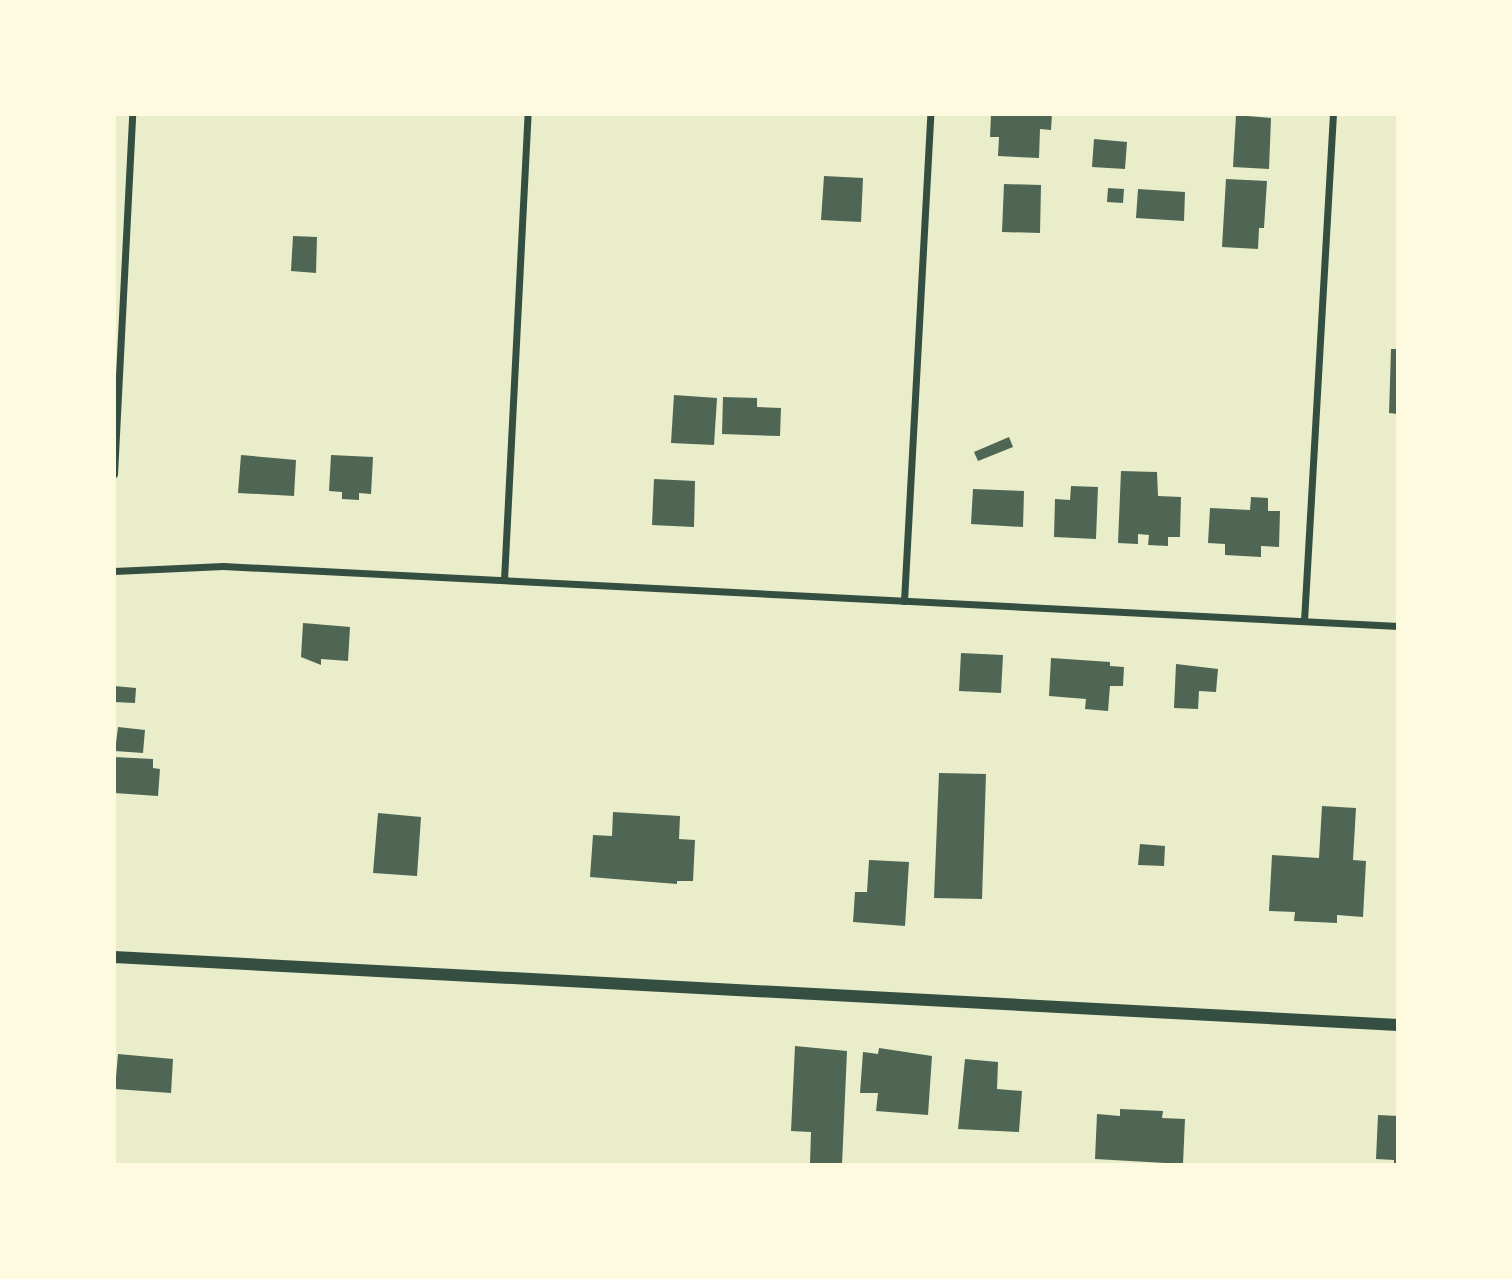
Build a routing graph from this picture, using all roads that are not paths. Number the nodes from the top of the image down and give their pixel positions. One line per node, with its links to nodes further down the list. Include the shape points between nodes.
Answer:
1 (132, 114): 5 (street)
2 (528, 114): 7 (street)
3 (930, 114): 8 (street)
4 (1333, 114): 9 (street)
5 (114, 474)
6 (114, 571): 7 (street, via 223,566)
7 (504, 580): 8 (street)
8 (904, 601): 9 (street)
9 (1304, 621): 10 (street)
10 (1398, 626)
11 (114, 957): 12 (street)
12 (1398, 1025)

